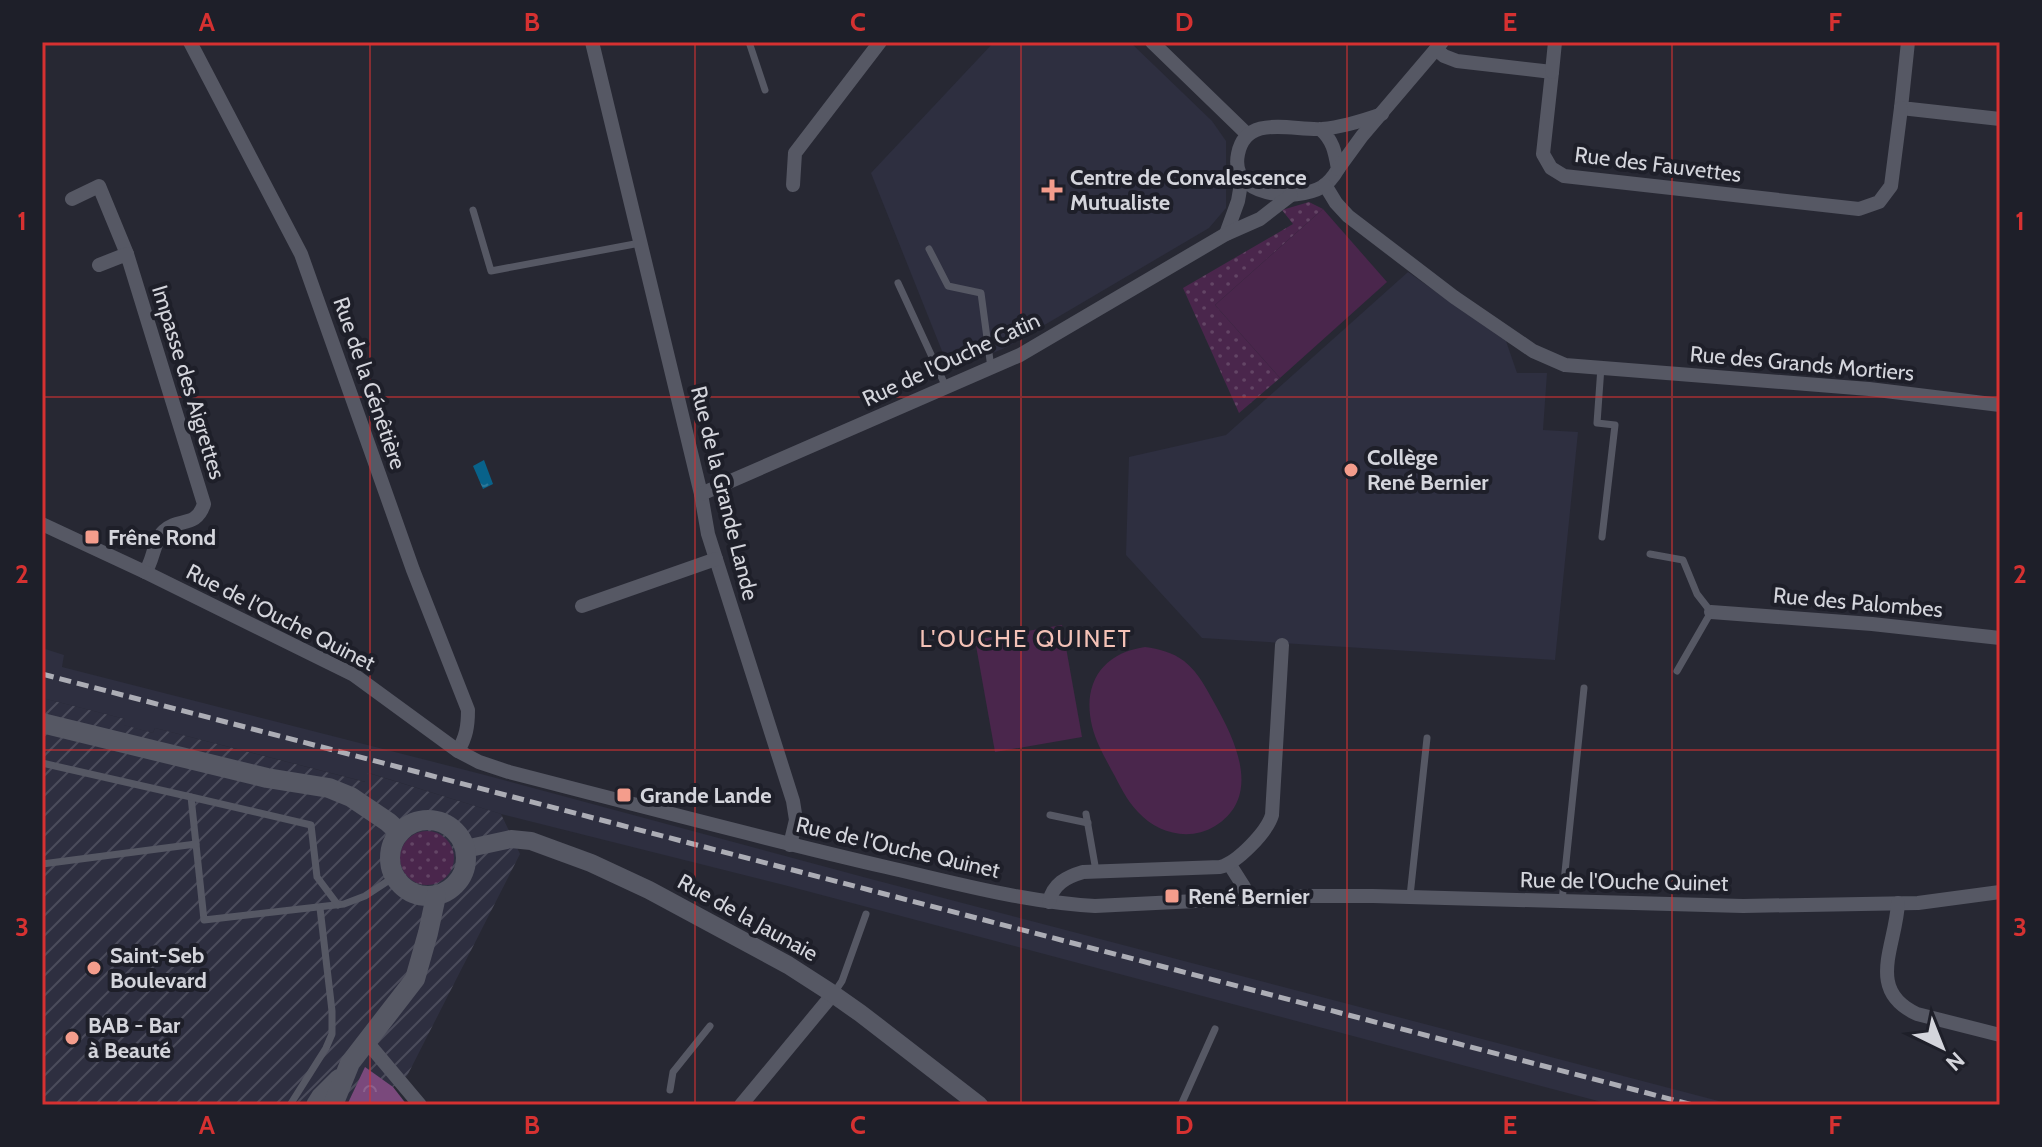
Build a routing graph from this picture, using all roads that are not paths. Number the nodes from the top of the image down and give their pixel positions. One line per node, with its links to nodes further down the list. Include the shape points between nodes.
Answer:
1 (190, 42): 47 (street, Rue de la Génêtière, via 301,254 468,710 468,728)
2 (592, 42): 24 (street, Rue de la Grande Lande)
3 (749, 42): 10 (lane)
4 (880, 42): 18 (street, via 795,153)
5 (1152, 42): 15 (street)
6 (1555, 42): 9 (street, Rue des Fauvettes)
7 (1908, 42): 11 (street, Rue des Fauvettes)
8 (1439, 45): 9 (street, via 1444,56 1457,61); 12 (street)
9 (1552, 72): 11 (street, Rue des Fauvettes, via 1543,154 1564,176 1859,209 1879,202 1891,186)
10 (765, 90)
11 (1901, 108): 13 (street)
12 (1382, 114): 14 (street); 16 (street)
13 (2000, 119)
14 (1320, 129): 15 (street, via 1259,128); 16 (street, via 1334,148)
15 (1248, 135): 17 (street, via 1236,158)
16 (1338, 169): 19 (street)
17 (1242, 178): 20 (street, via 1263,191); 23 (street)
18 (793, 185)
19 (1325, 185): 20 (street); 29 (street, Rue des Grands Mortiers, via 1348,216 1533,351 1565,365)
20 (1291, 195): 23 (street, Rue de l'Ouche Catin, via 1260,219)
21 (72, 199): 26 (street, via 99,186)
22 (473, 210): 24 (lane, via 491,271)
23 (1226, 234): 30 (street, Rue de l'Ouche Catin)
24 (640, 243): 33 (street, Rue de la Grande Lande)
25 (929, 249): 30 (lane, via 948,286 981,293)
26 (127, 254): 27 (street); 38 (street, Impasse des Aigrettes, via 204,504 193,520 163,531)
27 (99, 265)
28 (898, 283): 31 (lane)
29 (1601, 367): 32 (street, Rue des Grands Mortiers); 35 (lane, via 1597,423 1615,425)
30 (991, 368): 31 (street, Rue de l'Ouche Catin)
31 (946, 387): 33 (street, Rue de l'Ouche Catin)
32 (2000, 405)
33 (701, 494): 37 (street, Rue de la Grande Lande)
34 (42, 524): 38 (street, Rue de l'Ouche Quinet)
35 (1602, 537)
36 (1650, 554): 40 (lane, via 1683,560)
37 (716, 559): 39 (street); 55 (street, Rue de la Grande Lande, via 793,801 796,820)
38 (145, 572): 47 (street, Rue de l'Ouche Quinet, via 354,675)
39 (582, 606)
40 (1711, 612): 41 (street, Rue des Palombes); 43 (lane)
41 (2000, 638)
42 (1282, 645): 58 (street, via 1271,820)
43 (1677, 671)
44 (1584, 688): 66 (lane)
45 (42, 723): 53 (main road, via 329,788 351,797)
46 (1427, 738): 63 (lane)
47 (458, 751): 55 (street, Rue de l'Ouche Quinet, via 509,772)
48 (42, 763): 49 (lane)
49 (191, 797): 54 (lane); 68 (lane, via 311,825 317,877)
50 (1086, 814): 52 (lane)
51 (1050, 815): 52 (lane)
52 (1088, 823): 59 (lane)
53 (399, 832): 56 (main road, via 433,819 457,832); 60 (main road, via 389,854)
54 (196, 844): 57 (lane); 69 (lane, via 204,920)
55 (790, 845): 65 (street, Rue de l'Ouche Quinet)
56 (465, 849): 62 (main road, via 463,875); 71 (street, Rue de la Jaunaie, via 511,839 561,851 649,890)
57 (42, 864)
58 (1230, 865): 59 (street); 64 (street)
59 (1096, 871): 65 (street, via 1065,879)
60 (394, 877): 62 (main road, via 412,893); 68 (lane, via 365,896)
61 (2000, 892): 67 (street, Rue de l'Ouche Quinet)
62 (436, 896): 75 (main road, via 415,979)
63 (1410, 896): 64 (street, Rue de l'Ouche Quinet); 66 (street, Rue de l'Ouche Quinet)
64 (1246, 899): 65 (street, Rue de l'Ouche Quinet, via 1113,906)
65 (1049, 902)
66 (1562, 902): 67 (street, Rue de l'Ouche Quinet)
67 (1898, 903): 74 (street, via 1886,975 1895,998 1917,1014)
68 (338, 905): 69 (lane)
69 (320, 908): 78 (lane, via 332,1034)
70 (866, 914): 71 (lane)
71 (833, 994): 82 (street); 83 (street, Rue de la Jaunaie)
72 (710, 1026): 77 (lane, via 673,1072)
73 (1215, 1029): 84 (lane)
74 (2000, 1035)
75 (367, 1042): 76 (main road); 81 (street)
76 (345, 1074): 79 (main road); 80 (main road)
77 (670, 1090)
78 (290, 1105)
79 (316, 1105)
80 (333, 1105)
81 (420, 1105)
82 (741, 1105)
83 (979, 1105)
84 (1181, 1105)

